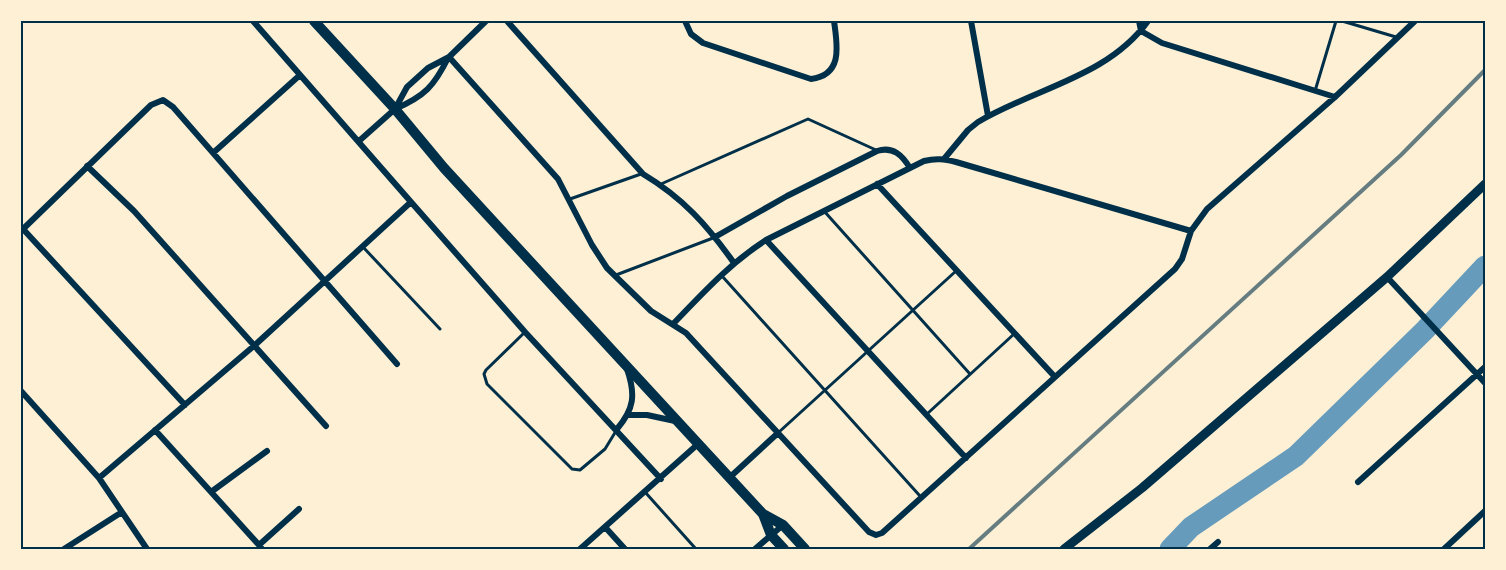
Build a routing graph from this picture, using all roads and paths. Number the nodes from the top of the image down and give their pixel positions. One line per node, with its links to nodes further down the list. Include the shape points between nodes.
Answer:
1 (253, 21): 16 (street)
2 (314, 21): 19 (main road)
3 (486, 21): 15 (street)
4 (507, 21): 27 (street)
5 (685, 21): 6 (street, via 691,34 703,43 811,79 824,76 837,58)
6 (834, 21)
7 (971, 21): 20 (street)
8 (1139, 21): 13 (street)
9 (1148, 21): 13 (street)
10 (1336, 21): 17 (lane)
11 (1342, 21): 14 (lane)
12 (1415, 21): 14 (street)
13 (1141, 31): 17 (street, via 1162,43); 20 (street, via 1098,66)
14 (1398, 38): 18 (street)
15 (448, 57): 19 (street, via 407,87); 19 (street, via 437,80 416,100); 31 (street, via 558,179)
16 (300, 75): 21 (street); 23 (street)
17 (1315, 91): 18 (street)
18 (1335, 97): 35 (street, via 1207,209)
19 (395, 109): 21 (street); 53 (main road, via 444,168)
20 (988, 116): 24 (street, via 968,130)
21 (359, 141): 32 (street)
22 (877, 151): 26 (street, via 899,153); 28 (lane, via 807,119); 36 (street)
23 (213, 153): 25 (street, via 163,100 151,105); 44 (street)
24 (944, 159): 26 (street, via 924,161); 35 (street)
25 (87, 166): 34 (street); 50 (street, via 134,211)
26 (910, 168): 29 (street)
27 (643, 174): 28 (street); 31 (lane)
28 (661, 184): 36 (street)
29 (877, 184): 33 (street); 40 (street)
30 (1485, 184): 43 (main road)
31 (570, 199): 42 (street, via 596,252)
32 (411, 202): 38 (street); 48 (street)
33 (824, 211): 37 (street); 45 (lane)
34 (22, 230): 61 (street)
35 (1191, 231): 57 (street, via 1175,270)
36 (716, 237): 39 (street); 42 (lane)
37 (766, 240): 39 (street); 51 (street)
38 (362, 247): 44 (street); 47 (lane)
39 (734, 263): 41 (street)
40 (957, 270): 45 (lane); 49 (street)
41 (721, 275): 46 (street); 59 (lane)
42 (614, 276): 46 (street, via 651,311)
43 (1387, 277): 55 (street); 96 (main road, via 1142,488)
44 (325, 281): 50 (street); 52 (street)
45 (913, 310): 51 (lane); 56 (lane)
46 (673, 324): 68 (street, via 686,333)
47 (440, 329)
48 (525, 332): 66 (street); 66 (lane, via 486,370 487,384 572,469 580,470 605,449)
49 (1014, 334): 56 (lane); 57 (street)
50 (255, 345): 61 (street); 65 (street)
51 (868, 351): 59 (lane); 62 (street)
52 (397, 364)
53 (625, 364): 63 (street, via 632,399); 64 (main road)
54 (1485, 367): 55 (street)
55 (1477, 374): 58 (street); 75 (street)
56 (970, 375): 62 (lane)
57 (1055, 377): 71 (street)
58 (1485, 383)
59 (826, 390): 68 (lane); 78 (lane)
60 (21, 391): 72 (street)
61 (185, 405): 67 (street)
62 (926, 415): 71 (street)
63 (629, 416): 64 (street, via 647,415); 66 (street)
64 (678, 422): 69 (main road)
65 (326, 426)
66 (616, 429): 74 (street)
67 (155, 430): 72 (street); 76 (street)
68 (778, 433): 73 (street); 78 (street, via 872,534 882,533)
69 (698, 444): 73 (main road); 74 (street)
70 (267, 451): 76 (street)
71 (966, 458): 78 (street)
72 (99, 478): 81 (street)
73 (729, 478): 82 (main road)
74 (661, 479): 77 (street)
75 (1358, 482)
76 (211, 492): 87 (street)
77 (645, 492): 84 (street); 92 (lane)
78 (921, 498)
79 (299, 509): 87 (street)
80 (1485, 511): 98 (street)
81 (122, 512): 88 (street); 89 (street)
82 (763, 514): 83 (main road); 85 (main road)
83 (783, 525): 85 (street); 95 (main road)
84 (605, 527): 90 (street); 91 (street)
85 (771, 535): 93 (street); 94 (main road)
86 (1218, 542): 97 (street)
87 (260, 547)
88 (64, 549)
89 (147, 549)
90 (580, 549)
91 (625, 549)
92 (696, 549)
93 (755, 549)
94 (783, 549)
95 (805, 549)
96 (1064, 549)
97 (1210, 549)
98 (1444, 549)

